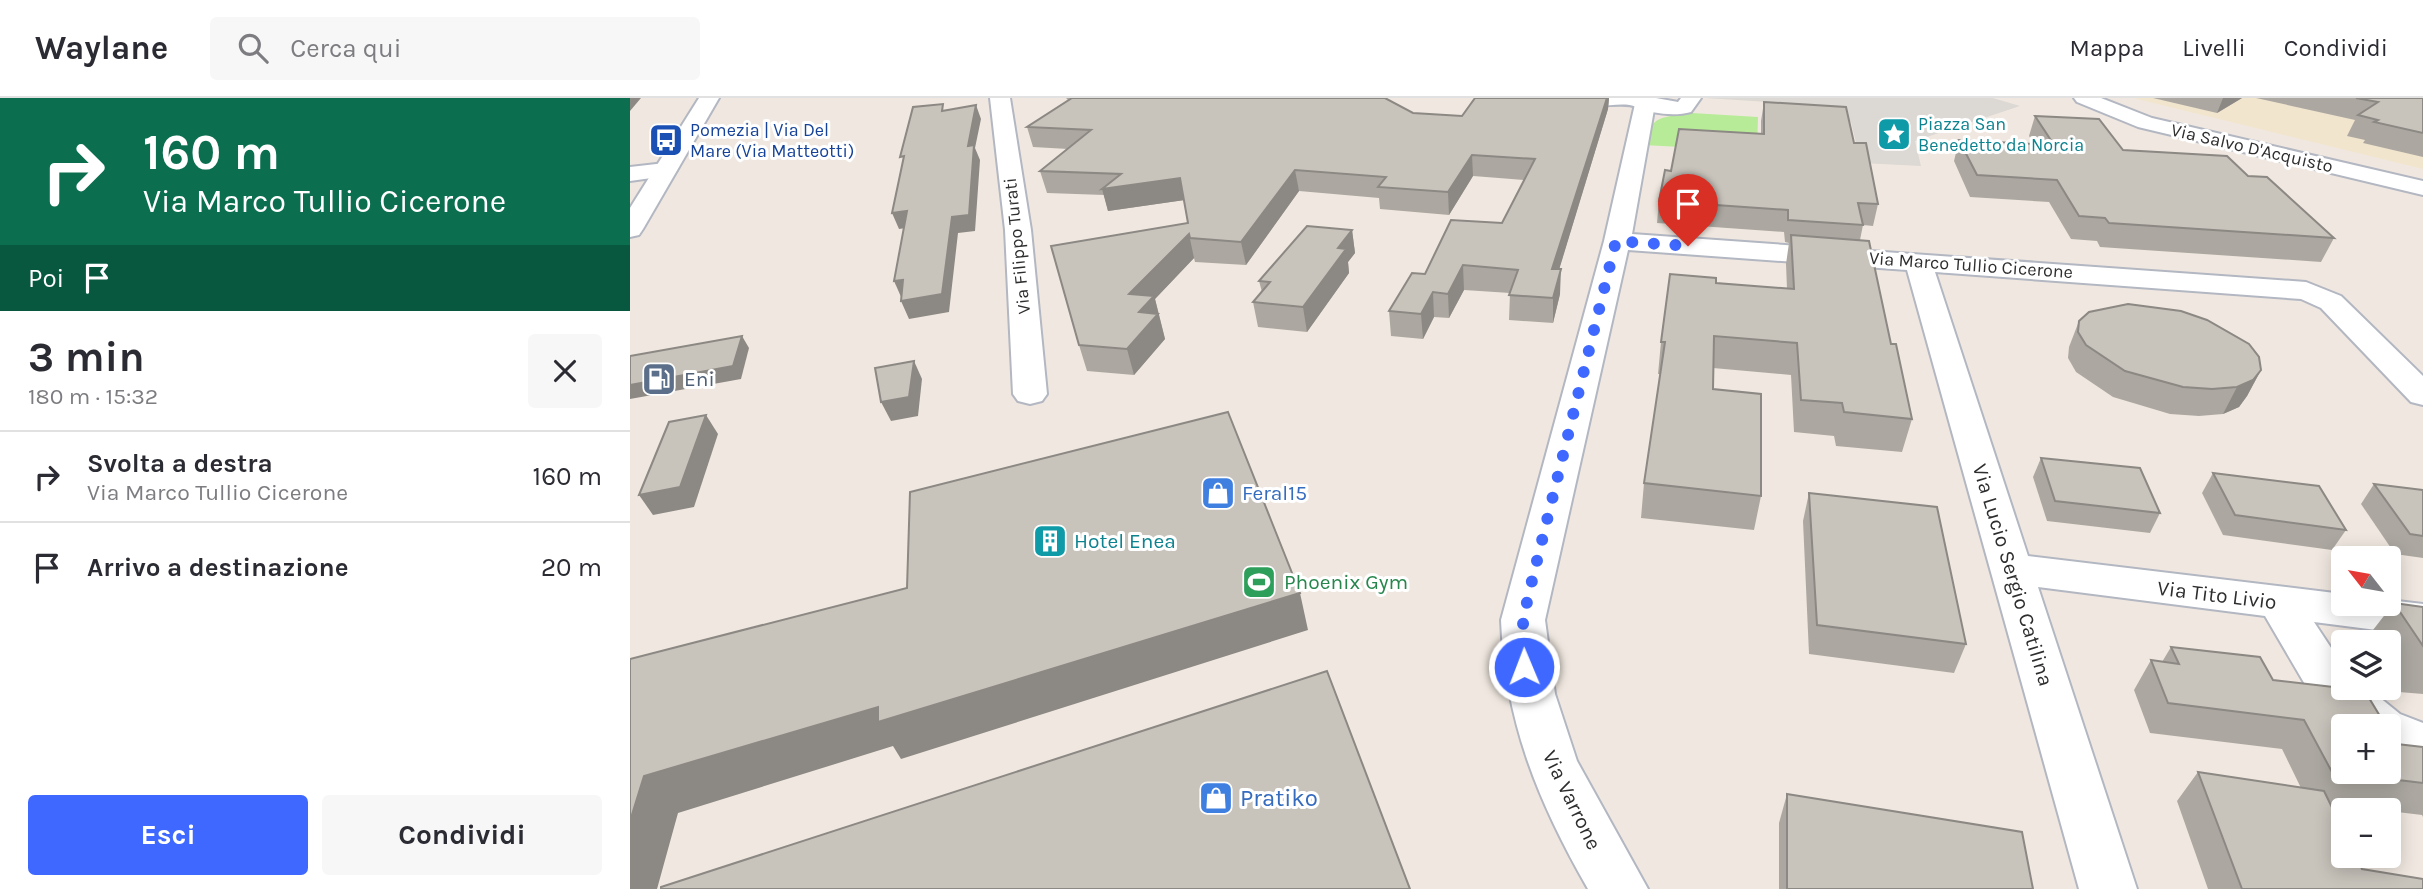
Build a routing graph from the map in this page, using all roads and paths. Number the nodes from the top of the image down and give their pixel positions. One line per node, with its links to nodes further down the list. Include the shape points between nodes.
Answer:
1 (709, 98): 8 (street)
2 (1000, 98): 15 (street, Via Filippo Turati, via 1018,230)
3 (1586, 98): 5 (street)
4 (2084, 98): 10 (street, Via Salvo D'Acquisto, via 2145,123)
5 (1646, 101): 6 (street, via 1658,109); 7 (street, Via Varrone)
6 (1688, 103): 7 (street, via 1655,119)
7 (1638, 135): 12 (street, Via Varrone)
8 (665, 170): 9 (street); 11 (street)
9 (630, 174)
10 (2423, 188)
11 (630, 229)
12 (1616, 241): 13 (street, Via Marco Tullio Cicerone); 23 (street, Via Varrone, via 1529,593 1522,649 1528,691 1548,757)
13 (1918, 261): 14 (street, Via Marco Tullio Cicerone, via 2306,290 2325,297); 17 (street, Via Lucio Sergio Catilina)
14 (2410, 368): 16 (street)
15 (1030, 394)
16 (2423, 395)
17 (2012, 569): 18 (street, Via Tito Livio); 24 (street, Via Lucio Sergio Catilina)
18 (2278, 603): 19 (street, Via Tito Livio); 20 (street, via 2330,685)
19 (2423, 620)
20 (2367, 714)
21 (2401, 736): 22 (street)
22 (2423, 746)
23 (1619, 889)
24 (2108, 889)

